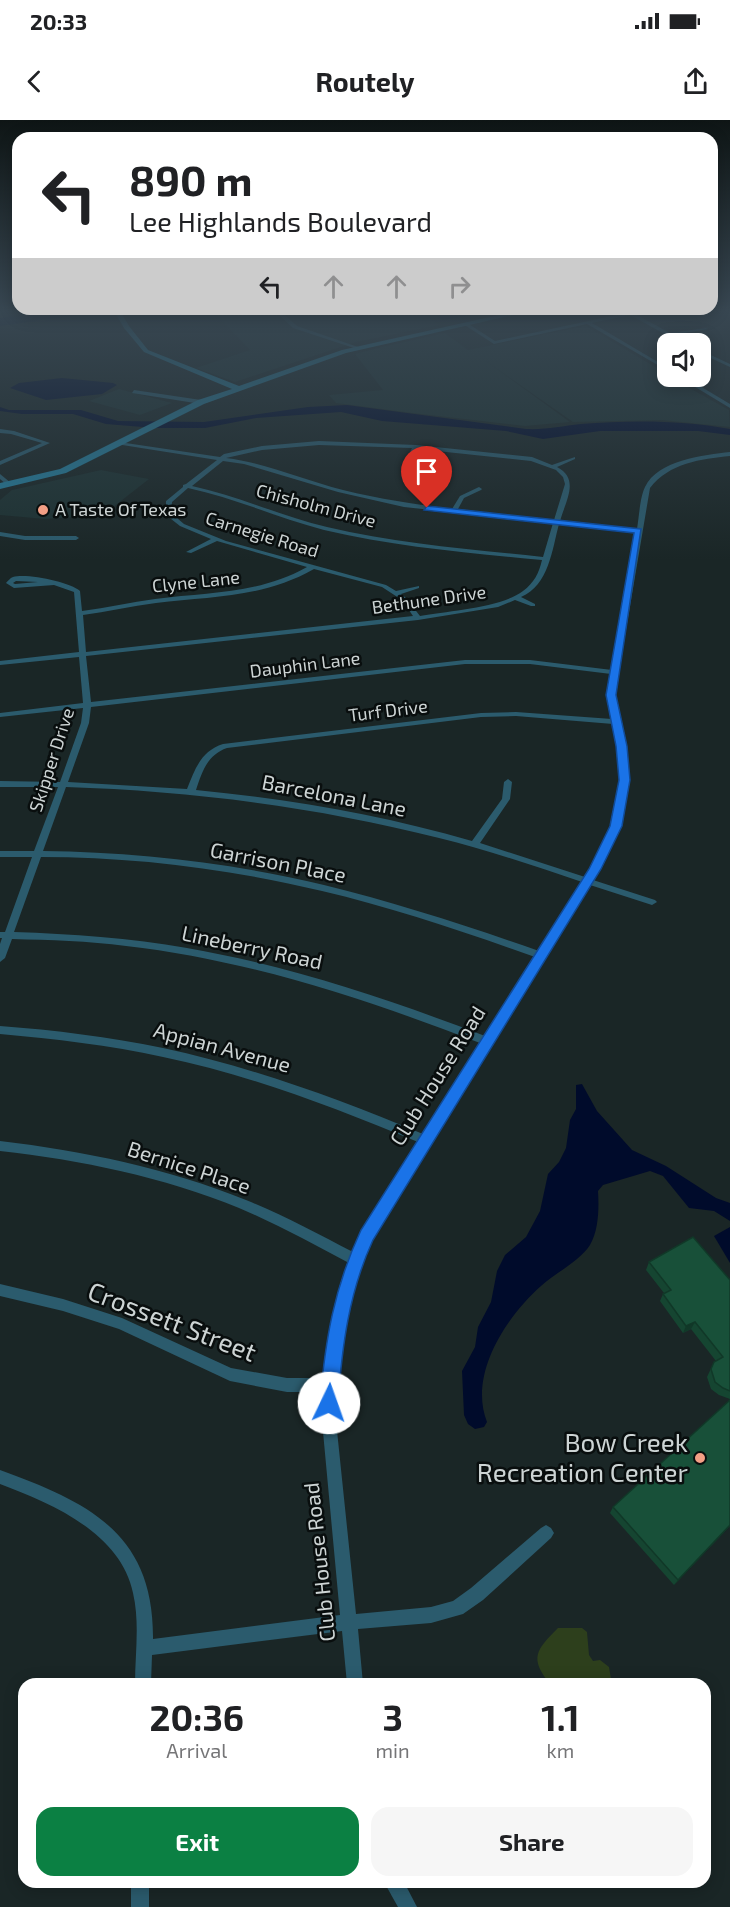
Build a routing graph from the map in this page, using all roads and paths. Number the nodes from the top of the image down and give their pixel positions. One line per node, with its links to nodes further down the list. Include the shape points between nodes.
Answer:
1 (137, 392): 4 (street)
2 (226, 392): 4 (street)
3 (707, 392): 5 (street)
4 (201, 402): 7 (street)
5 (730, 406)
6 (0, 431): 13 (street, via 47,443)
7 (119, 444): 10 (street); 16 (street, via 63,471)
8 (416, 447): 10 (street, via 301,444 247,450); 12 (street); 14 (street, via 521,458)
9 (730, 454): 21 (street, Club House Road, via 690,461 663,472 647,488)
10 (221, 458): 17 (street, Carnegie Road); 19 (street, via 308,478 364,497)
11 (573, 458): 14 (street)
12 (409, 460)
13 (0, 463)
14 (553, 466): 20 (street, Bethune Drive, via 566,476 568,484)
15 (0, 476): 16 (street)
16 (4, 485)
17 (185, 486): 24 (street, Carnegie Road, via 169,501 168,514 182,525); 26 (street, Chisholm Drive, via 353,534)
18 (480, 489): 19 (street, via 465,494)
19 (454, 511): 20 (street)
20 (557, 522): 21 (street); 26 (street, Bethune Drive)
21 (638, 531): 37 (street, Club House Road)
22 (0, 534): 23 (street)
23 (76, 538)
24 (217, 539): 25 (street); 27 (street, Carnegie Road)
25 (189, 552)
26 (547, 559): 31 (street, Bethune Drive, via 537,582)
27 (312, 567): 30 (street, Carnegie Road, via 363,578); 33 (street, Clyne Lane, via 294,580 265,589)
28 (53, 583): 28 (street, via 19,578 9,583 14,585); 33 (street, Skipper Drive, via 76,591)
29 (417, 587): 30 (street)
30 (397, 593): 34 (street, Carnegie Road)
31 (516, 598): 32 (street); 34 (street, Bethune Drive, via 485,609)
32 (533, 605)
33 (78, 614): 35 (street, Skipper Drive)
34 (418, 618): 35 (street, Bethune Drive)
35 (81, 654): 36 (street, Bethune Drive); 38 (street, Skipper Drive)
36 (0, 663)
37 (614, 672): 38 (street, Dauphin Lane, via 530,662 472,662); 40 (street, Club House Road)
38 (87, 705): 39 (street, Dauphin Lane); 42 (street, Skipper Drive, via 85,723)
39 (0, 715)
40 (614, 722): 44 (street, Turf Drive, via 482,715 226,746 205,757); 48 (street, Club House Road, via 624,763 621,808 610,840)
41 (508, 782): 45 (street, via 506,799)
42 (64, 783): 43 (street, Barcelona Lane); 44 (street, Barcelona Lane); 47 (street, Skipper Drive)
43 (0, 784)
44 (190, 791): 45 (street, Barcelona Lane, via 327,810)
45 (474, 845): 48 (street, Barcelona Lane)
46 (0, 854): 47 (street, Garrison Place)
47 (38, 854): 50 (street, Skipper Drive); 51 (street, Garrison Place, via 174,862 289,881 431,917)
48 (587, 881): 49 (street, Barcelona Lane); 51 (street, Club House Road)
49 (652, 902)
50 (4, 935): 52 (street, Skipper Drive); 54 (street, Lineberry Road, via 135,944 244,962 354,991)
51 (541, 955): 54 (street, Club House Road)
52 (0, 958)
53 (0, 1030): 55 (street, Appian Avenue, via 100,1040 200,1059 304,1091)
54 (486, 1041): 55 (street, Club House Road)
55 (425, 1140): 57 (street, Club House Road)
56 (0, 1146): 57 (street, Bernice Place, via 87,1158 183,1183 283,1222)
57 (356, 1260): 59 (street, Club House Road, via 340,1309)
58 (0, 1290): 59 (street, Crossett Street, via 122,1324 230,1374 287,1385)
59 (329, 1385): 62 (street, Club House Road, via 329,1421)
60 (0, 1477): 63 (street, via 46,1497 113,1538 139,1582)
61 (546, 1533): 62 (street, via 457,1608 431,1615)
62 (349, 1622): 63 (street); 65 (street, Club House Road)
63 (144, 1648): 64 (street)
64 (143, 1678)
65 (354, 1678)
66 (140, 1888): 68 (street)
67 (397, 1888): 69 (street)
68 (140, 1907)
69 (408, 1907)

